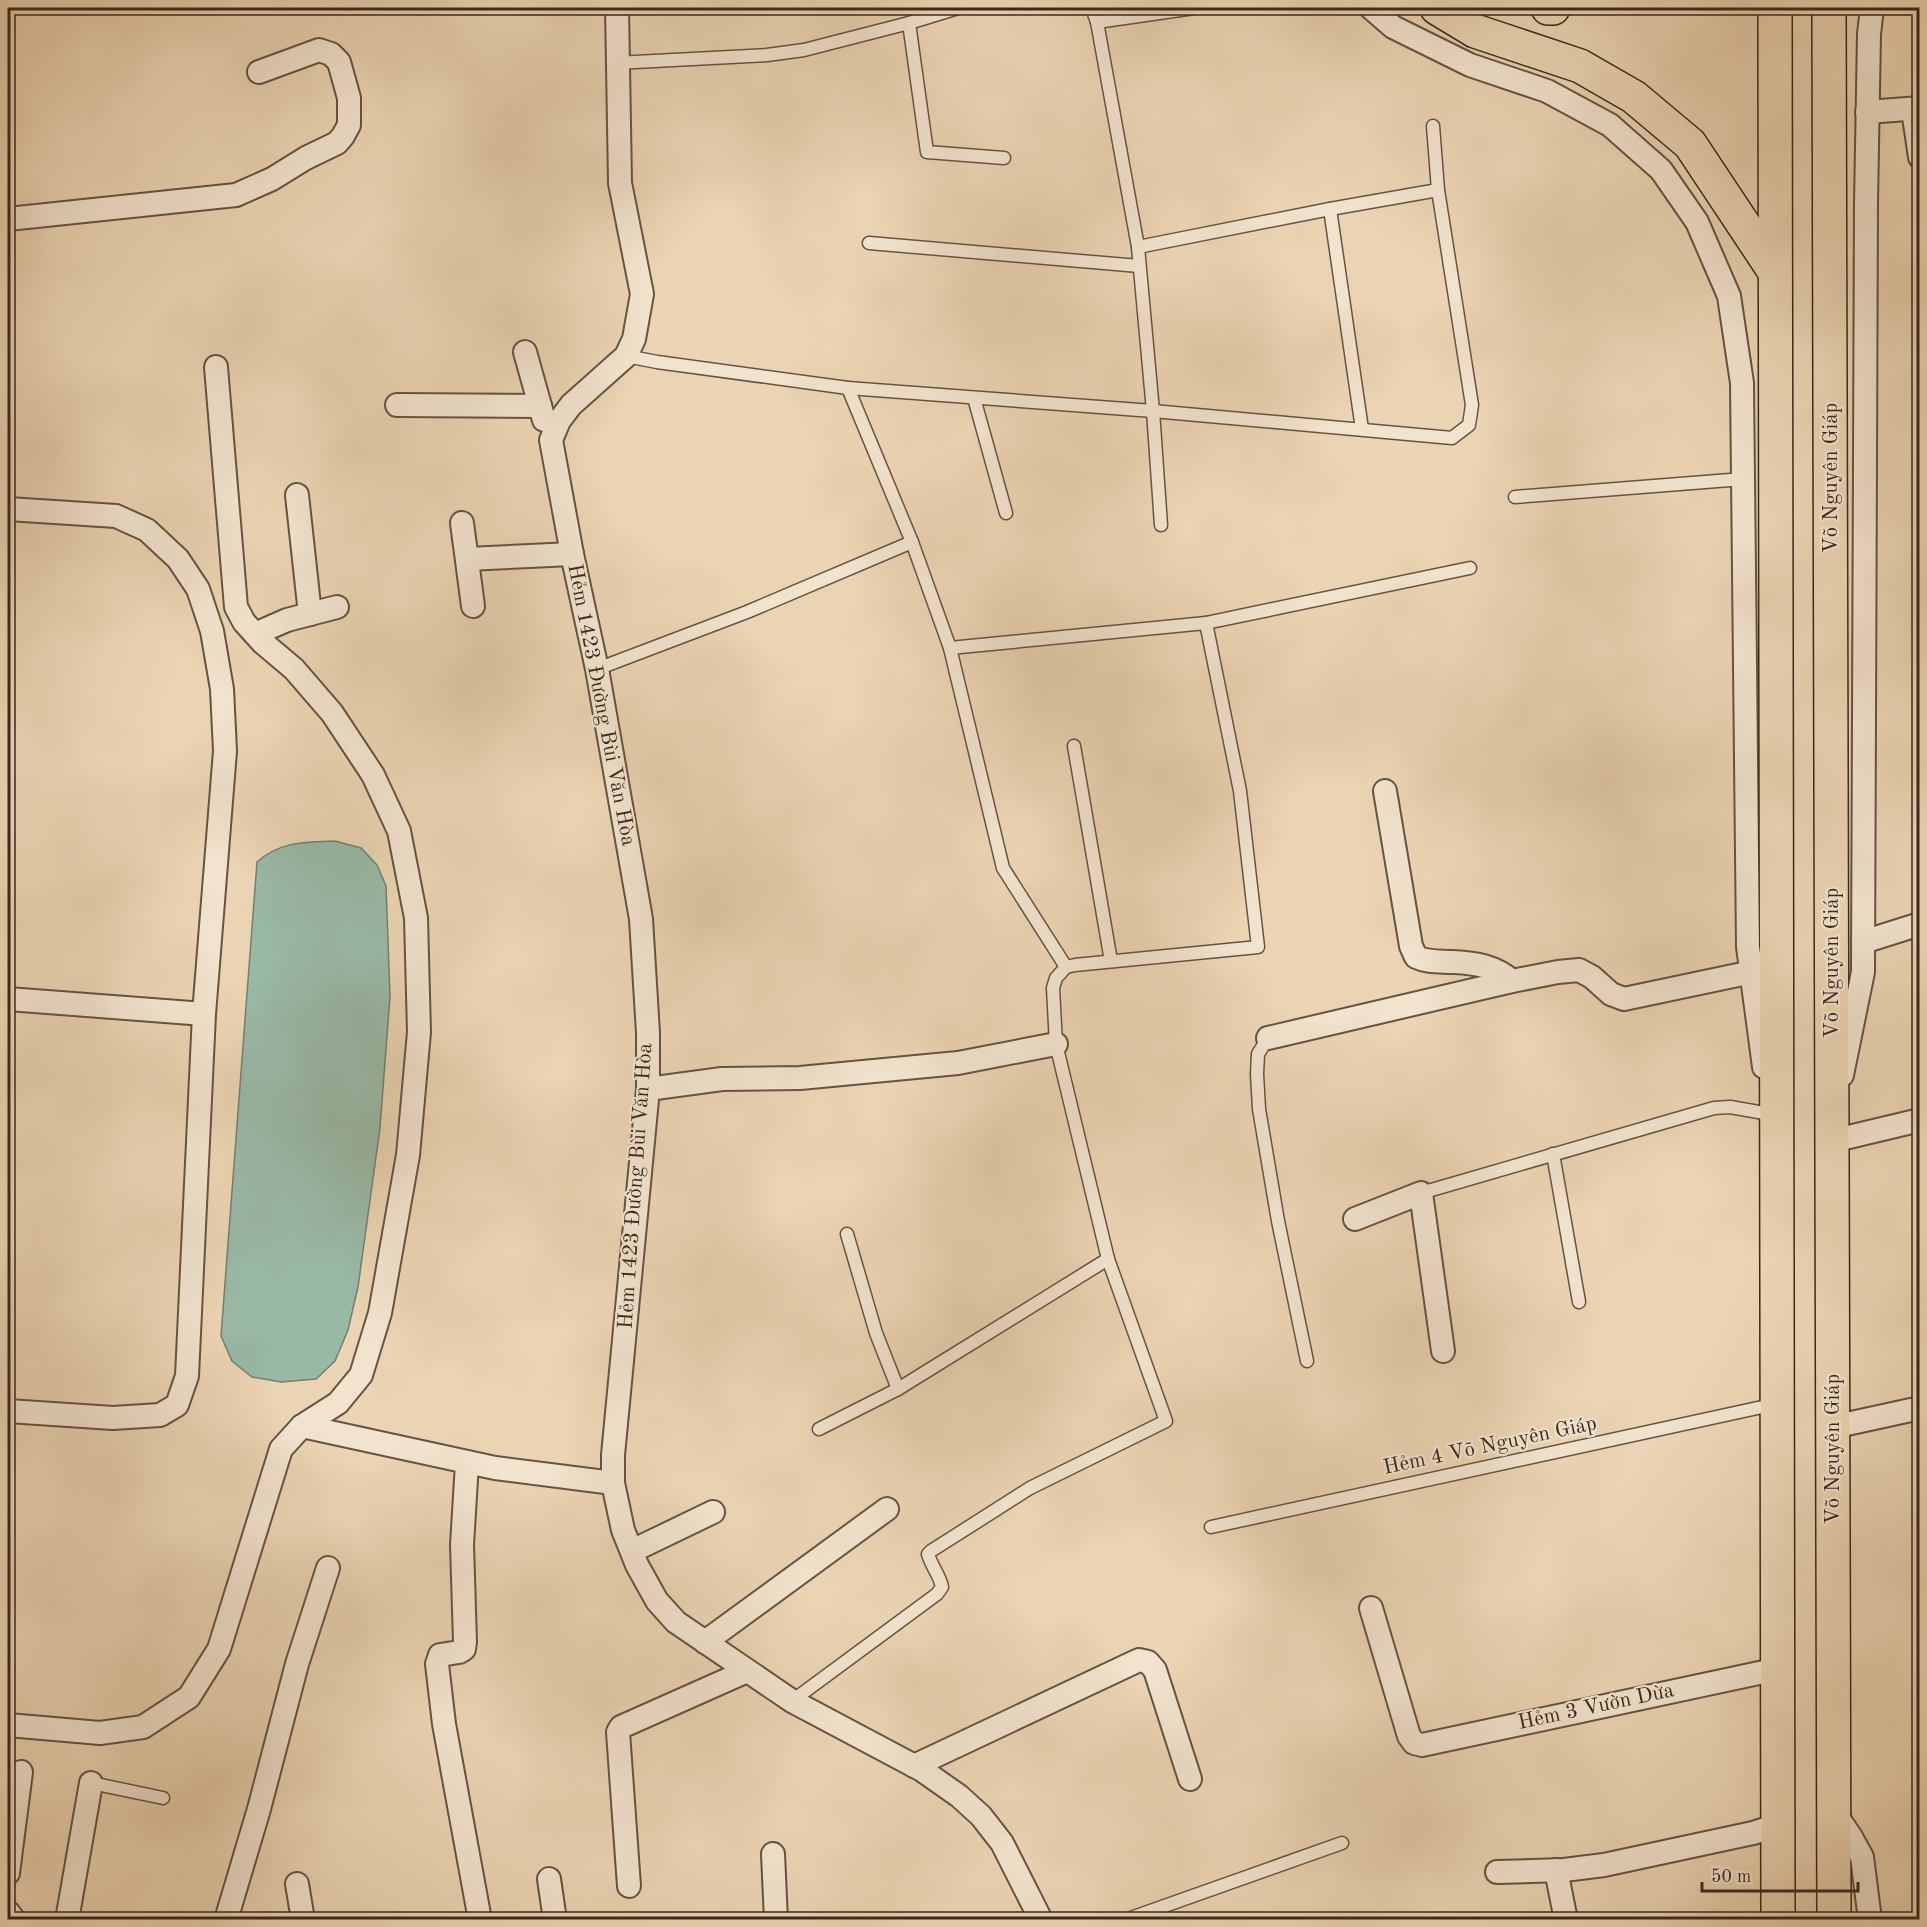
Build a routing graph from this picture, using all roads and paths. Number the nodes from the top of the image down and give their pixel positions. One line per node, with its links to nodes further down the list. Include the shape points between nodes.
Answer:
1 (617, 8): 13 (street)
2 (958, 8): 10 (lane)
3 (1092, 8): 11 (lane)
4 (1194, 8): 11 (lane)
5 (1371, 8): 37 (street, via 1393,27 1470,64 1547,91 1610,125 1661,170 1697,222 1729,296 1742,383)
6 (1437, 8): 26 (highway, via 1475,31 1580,66 1634,97 1690,144)
7 (1775, 8): 26 (highway)
8 (1829, 8): 70 (highway, Võ Nguyên Giáp)
9 (1872, 8): 16 (street)
10 (937, 11): 12 (lane)
11 (1097, 22): 24 (lane)
12 (909, 23): 13 (lane, via 804,51); 19 (lane, via 927,152)
13 (616, 63): 28 (street, via 620,183 642,294 634,339)
14 (259, 72): 22 (street, via 319,50 331,54 339,62 348,98 349,125 344,136 272,179 236,195)
15 (1916, 109): 16 (street); 18 (street)
16 (1867, 112): 58 (street)
17 (1433, 126): 20 (lane)
18 (1920, 157)
19 (1004, 158)
20 (1438, 190): 21 (lane); 35 (lane, via 1472,405 1469,425 1452,438)
21 (1330, 208): 24 (lane); 35 (lane)
22 (8, 219)
23 (869, 243): 25 (lane)
24 (1138, 247): 25 (lane)
25 (1140, 267): 34 (lane)
26 (1775, 272): 72 (highway)
27 (525, 352): 33 (street, Hẻm 1423 Đường Bùi Văn Hòa)
28 (626, 356): 30 (lane); 36 (street, via 572,405)
29 (216, 367): 52 (street, via 236,607)
30 (849, 388): 31 (lane); 44 (lane)
31 (974, 398): 34 (lane); 41 (lane)
32 (397, 405): 33 (street)
33 (540, 406): 36 (street, Hẻm 1423 Đường Bùi Văn Hòa)
34 (1153, 411): 35 (lane); 43 (lane)
35 (1362, 429)
36 (551, 440): 45 (street, Hẻm 1423 Đường Bùi Văn Hòa)
37 (1743, 479): 39 (lane); 61 (street, via 1748,946)
38 (297, 495): 50 (street)
39 (1515, 497)
40 (8, 509): 64 (street, via 116,516 147,530 178,559 198,590 212,630 222,689 225,751)
41 (1006, 513)
42 (462, 523): 46 (street)
43 (1161, 525)
44 (912, 542): 53 (lane); 54 (lane, via 747,612)
45 (572, 554): 46 (street); 54 (street, Hẻm 1423 Đường Bùi Văn Hòa)
46 (467, 559): 48 (street)
47 (1470, 568): 51 (lane)
48 (473, 606)
49 (337, 607): 50 (street)
50 (310, 614): 52 (street)
51 (1206, 623): 53 (lane); 59 (lane, via 1240,791 1258,947)
52 (255, 634): 84 (street, via 294,669 332,713 373,775 399,831 416,918 419,1032 408,1155 380,1313 361,1375 338,1403)
53 (950, 648): 60 (lane, via 1003,868)
54 (597, 669): 67 (street, Hẻm 1423 Đường Bùi Văn Hòa, via 641,919)
55 (1074, 746): 59 (lane)
56 (1385, 791): 62 (street, via 1416,957 1427,962 1486,966)
57 (1920, 924): 58 (street)
58 (1863, 942): 70 (street, via 1863,972)
59 (1111, 961): 60 (lane)
60 (1066, 967): 66 (lane, via 1053,988)
61 (1752, 972): 62 (street, via 1624,999 1579,970); 68 (street)
62 (1512, 981): 65 (street)
63 (8, 999): 64 (street)
64 (204, 1014): 83 (street, via 187,1376 177,1405 160,1415 113,1418)
65 (1268, 1038): 79 (lane, via 1258,1054 1259,1109)
66 (1056, 1044): 67 (street, via 958,1063 800,1078 722,1079); 76 (lane)
67 (648, 1089): 88 (street, Hẻm 1423 Đường Bùi Văn Hòa)
68 (1770, 1114): 71 (lane, via 1714,1107); 72 (street)
69 (1920, 1120): 70 (street)
70 (1832, 1134): 85 (highway, Võ Nguyên Giáp)
71 (1553, 1154): 73 (lane); 77 (lane)
72 (1777, 1167): 81 (highway)
73 (1421, 1193): 74 (street); 78 (street)
74 (1355, 1220)
75 (847, 1234): 80 (lane, via 876,1333)
76 (1108, 1259): 80 (lane); 98 (lane, via 1166,1421 1030,1488 931,1551 929,1559 942,1587 937,1594)
77 (1579, 1302)
78 (1443, 1351)
79 (1307, 1361)
80 (898, 1389): 86 (lane)
81 (1777, 1404): 91 (lane, Hẻm 4 Võ Nguyên Giáp); 96 (highway)
82 (1920, 1408): 85 (street)
83 (8, 1411)
84 (302, 1426): 87 (street); 99 (street, via 281,1449 219,1649 189,1697 143,1727 100,1732)
85 (1833, 1427): 105 (highway, Võ Nguyên Giáp)
86 (819, 1429)
87 (467, 1462): 88 (street); 120 (street, via 462,1545 464,1649 440,1654 437,1664 444,1724)
88 (613, 1483): 92 (street, Hẻm 1423 Đường Bùi Văn Hòa, via 623,1530)
89 (887, 1509): 95 (street)
90 (713, 1512): 92 (street)
91 (1211, 1527)
92 (632, 1551): 95 (street, Hẻm 1423 Đường Bùi Văn Hòa, via 657,1601 676,1622)
93 (328, 1568): 118 (street, via 297,1664)
94 (1371, 1608): 96 (street, Hẻm 3 Vườn Dừa, via 1409,1736 1422,1745)
95 (705, 1642): 97 (street, Hẻm 1423 Đường Bùi Văn Hòa)
96 (1778, 1669): 106 (highway)
97 (747, 1671): 98 (street, Hẻm 1423 Đường Bùi Văn Hòa); 114 (street, via 621,1727 618,1732)
98 (792, 1701): 100 (street, Hẻm 1423 Đường Bùi Văn Hòa)
99 (8, 1725)
100 (914, 1766): 102 (street, via 1139,1660 1148,1662 1155,1670); 123 (street, Hẻm 1423 Đường Bùi Văn Hòa, via 981,1816 1002,1843)
101 (21, 1772): 111 (street)
102 (1190, 1779)
103 (91, 1783): 104 (lane); 117 (street)
104 (164, 1798)
105 (1834, 1812): 127 (highway, Võ Nguyên Giáp); 128 (street, via 1862,1857)
106 (1778, 1825): 109 (street, via 1604,1865); 126 (highway)
107 (1342, 1843): 124 (lane)
108 (773, 1854): 122 (street)
109 (1556, 1870): 110 (street); 125 (street)
110 (1497, 1872)
111 (8, 1873)
112 (549, 1879): 121 (street)
113 (297, 1884): 119 (street)
114 (629, 1886)
115 (8, 1912): 116 (street)
116 (14, 1920)
117 (67, 1920)
118 (226, 1920)
119 (303, 1920)
120 (480, 1920)
121 (555, 1920)
122 (776, 1920)
123 (1041, 1920)
124 (1125, 1920)
125 (1566, 1920)
126 (1778, 1920)
127 (1834, 1920)
128 (1870, 1920)

